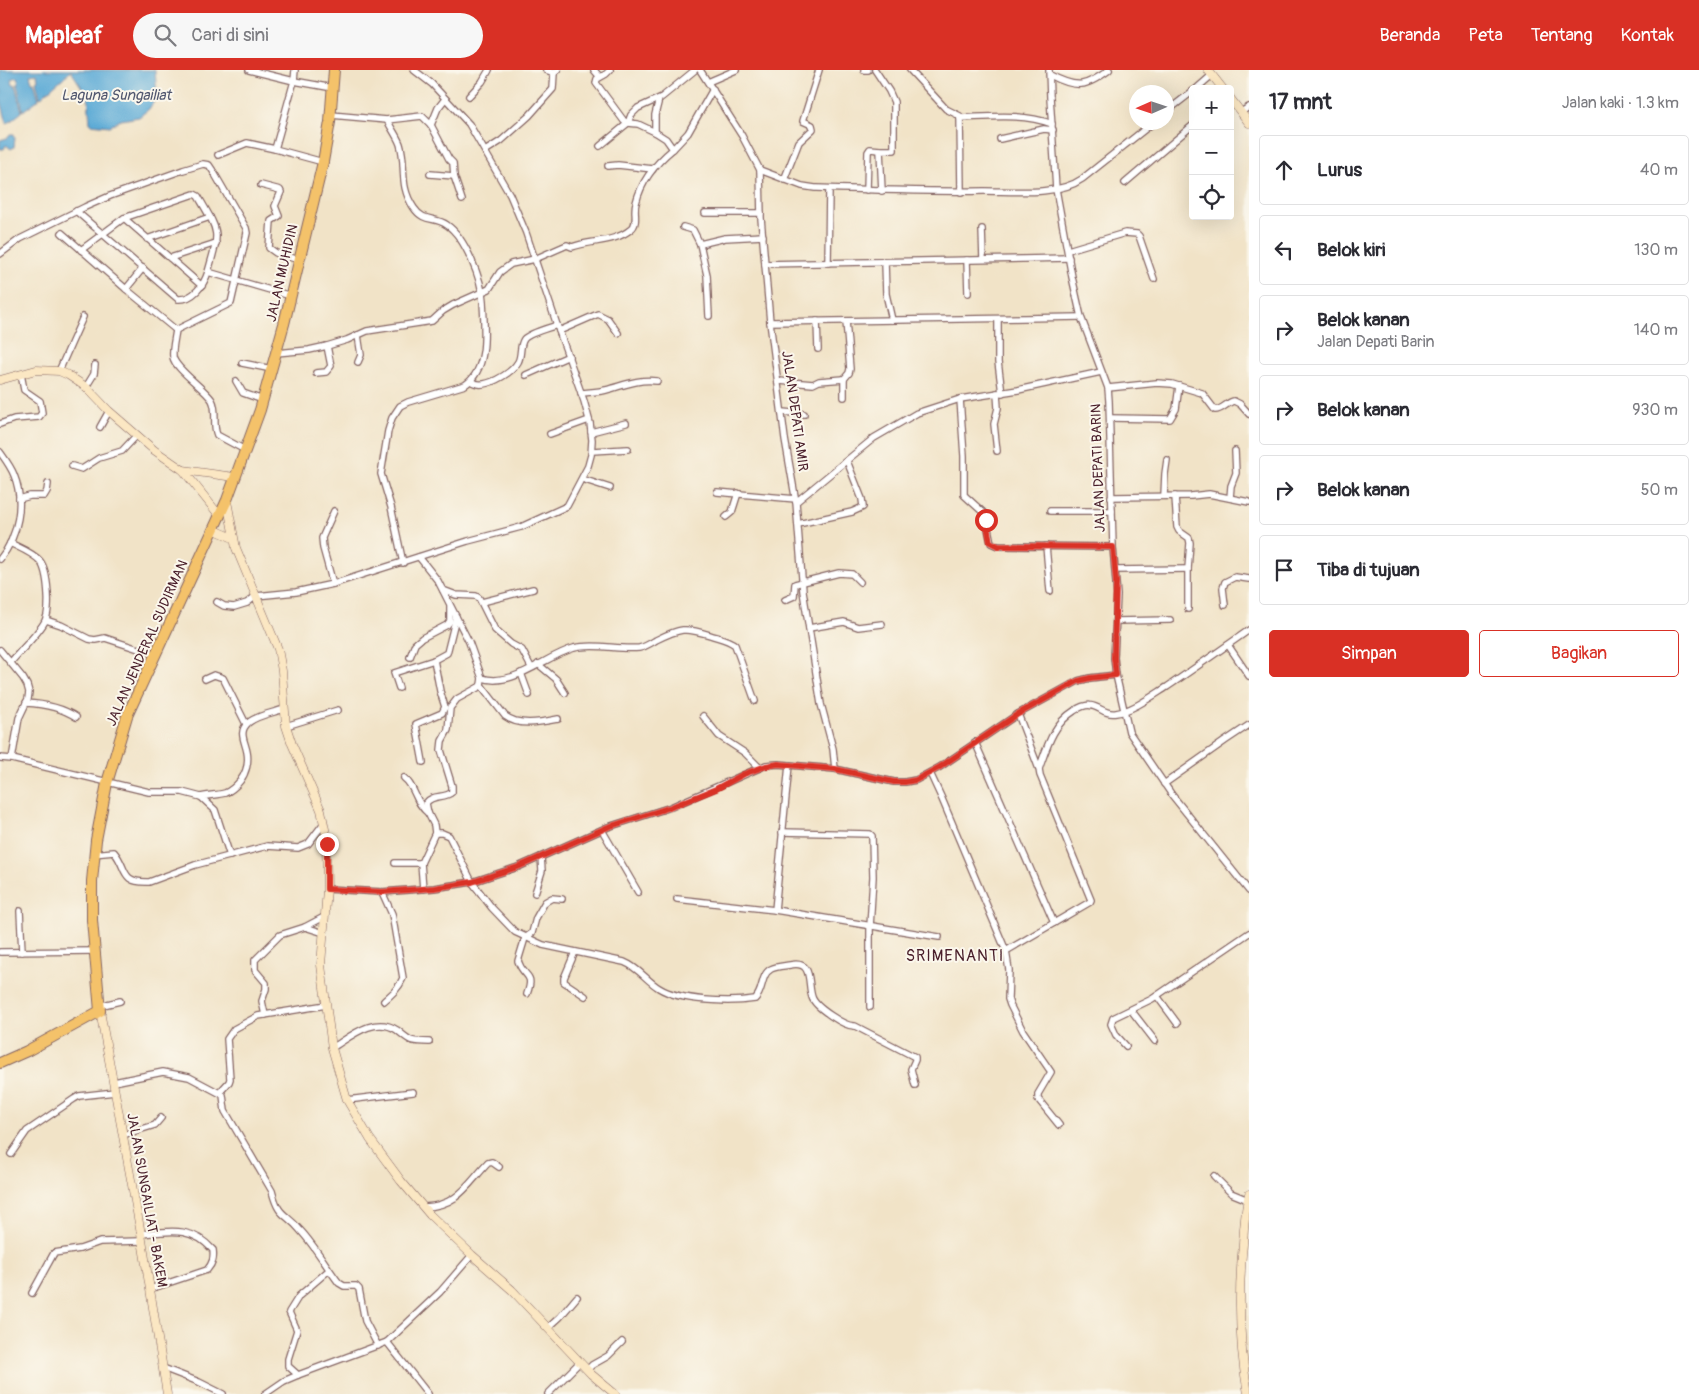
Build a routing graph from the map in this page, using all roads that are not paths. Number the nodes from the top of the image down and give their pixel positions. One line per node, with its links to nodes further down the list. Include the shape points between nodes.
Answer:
1 (249, 70): 20 (street)
2 (295, 70): 20 (street)
3 (334, 70): 24 (highway, JALAN MUHIDIN)
4 (414, 70): 28 (street)
5 (489, 70): 27 (street)
6 (546, 70): 16 (street)
7 (594, 70): 19 (street)
8 (610, 70): 19 (street)
9 (695, 70): 29 (street)
10 (700, 70): 21 (street, JALAN DEPATI AMIR)
11 (736, 70): 21 (street)
12 (820, 70): 57 (street, via 803,121 813,129 799,142)
13 (875, 70): 48 (street, via 895,104 894,150)
14 (910, 70): 35 (street, via 948,111)
15 (1109, 70): 17 (street, via 1084,84 1062,81)
16 (556, 72): 49 (street, via 553,89 509,135)
17 (1050, 73): 40 (street, JALAN DEPATI BARIN)
18 (1210, 73): 22 (street); 23 (main road)
19 (600, 77): 37 (street, via 596,84)
20 (294, 81): 24 (street); 46 (street)
21 (708, 82): 25 (street, JALAN DEPATI AMIR)
22 (1200, 85)
23 (1220, 85)
24 (333, 88): 34 (highway, JALAN MUHIDIN)
25 (713, 89): 47 (street, via 688,133); 54 (street, JALAN DEPATI AMIR)
26 (1189, 94): 31 (street)
27 (469, 96)
28 (445, 99): 39 (street); 49 (street, via 469,124)
29 (659, 99): 37 (street, via 638,108); 43 (street)
30 (1234, 103): 33 (main road)
31 (1174, 106)
32 (1249, 107): 33 (street)
33 (1241, 112): 38 (main road)
34 (331, 115): 36 (street); 51 (highway, JALAN MUHIDIN)
35 (960, 118): 40 (street, via 1006,116 1039,119); 64 (street)
36 (387, 120): 39 (street, via 420,116); 98 (street, via 400,144 404,185 413,207 425,218 448,225 460,239 473,263)
37 (628, 123): 43 (street, via 636,123); 45 (street)
38 (1249, 123)
39 (431, 125): 56 (street, via 454,163)
40 (1052, 126): 44 (street); 61 (street, JALAN DEPATI BARIN)
41 (1189, 128): 58 (street)
42 (1144, 130): 61 (street, via 1076,183)
43 (655, 132): 47 (street, via 666,138)
44 (1000, 139)
45 (600, 146)
46 (275, 149): 50 (street, via 248,144); 51 (street)
47 (673, 149): 53 (street)
48 (880, 150): 62 (street, via 870,149 868,152); 63 (street)
49 (485, 152): 84 (street, via 510,195)
50 (218, 155)
51 (323, 162): 85 (highway, JALAN MUHIDIN)
52 (608, 166): 53 (street)
53 (652, 169): 84 (street, via 635,204 635,223 631,230 608,240 572,248 565,245)
54 (760, 170): 57 (street); 68 (street, JALAN DEPATI AMIR)
55 (430, 174): 56 (street)
56 (454, 176): 65 (street)
57 (784, 180): 60 (street)
58 (1125, 183)
59 (261, 185): 85 (street, via 281,192 275,206 279,216 270,222 269,248)
60 (829, 189): 62 (street); 89 (street)
61 (1056, 189): 64 (street); 80 (street, JALAN DEPATI BARIN)
62 (867, 190): 63 (street)
63 (882, 191): 64 (street)
64 (961, 192)
65 (462, 200)
66 (76, 211): 74 (street); 81 (street, via 20,239); 94 (street, via 183,170 203,164 209,166 247,230)
67 (705, 213): 68 (street)
68 (761, 213): 75 (street, JALAN DEPATI AMIR)
69 (210, 217): 70 (street, via 198,196 192,194); 76 (street); 77 (street, via 217,232)
70 (124, 218): 74 (street); 76 (street)
71 (683, 228): 78 (street, via 693,230)
72 (982, 229): 87 (street)
73 (62, 232): 79 (street)
74 (103, 234): 79 (street); 91 (street)
75 (762, 236): 78 (street, via 726,238); 90 (street, JALAN DEPATI AMIR)
76 (147, 239): 82 (street)
77 (216, 243): 82 (street); 92 (street)
78 (700, 244): 100 (street, via 707,275)
79 (81, 250): 96 (street)
80 (1068, 250): 83 (street, JALAN DEPATI BARIN); 93 (street, via 1125,233 1137,234)
81 (0, 254)
82 (170, 258): 95 (street)
83 (1069, 258): 87 (street); 102 (street, JALAN DEPATI BARIN)
84 (535, 259): 98 (street, via 505,267 489,289); 108 (street)
85 (299, 260): 99 (highway, JALAN MUHIDIN)
86 (967, 260): 87 (street); 88 (street); 97 (street)
87 (983, 260)
88 (885, 262): 89 (street); 104 (street, via 886,294)
89 (828, 263): 90 (street)
90 (765, 264): 107 (street, JALAN DEPATI AMIR)
91 (142, 268): 95 (street, via 178,299); 96 (street)
92 (208, 272): 94 (street); 95 (street)
93 (1154, 279)
94 (236, 280): 99 (street); 109 (street, via 230,304)
95 (202, 286)
96 (126, 289): 109 (street)
97 (968, 293)
98 (478, 295): 111 (street, via 443,311 432,321 367,330); 128 (street, via 483,345 481,362)
99 (290, 296): 114 (highway, JALAN MUHIDIN)
100 (709, 316)
101 (83, 317): 120 (street)
102 (1081, 318): 103 (street); 121 (street, JALAN DEPATI BARIN)
103 (998, 319): 104 (street); 135 (street)
104 (892, 320): 106 (street)
105 (817, 321): 106 (street); 107 (street); 113 (street)
106 (846, 321): 125 (street, via 850,369)
107 (770, 322): 130 (street, JALAN DEPATI AMIR)
108 (558, 328): 110 (street, via 598,314 608,319); 115 (street); 128 (street, via 526,338 519,360 510,372 483,384)
109 (176, 330): 152 (street, via 175,362 212,400 217,434)
110 (618, 333)
111 (358, 335): 112 (street); 117 (street, via 362,356)
112 (327, 346): 114 (street); 122 (street, via 331,366 326,372)
113 (818, 349)
114 (276, 353): 119 (highway, JALAN MUHIDIN)
115 (569, 356): 124 (street); 134 (street)
116 (242, 362): 119 (street)
117 (358, 362)
118 (95, 365): 132 (street)
119 (272, 369): 137 (highway, JALAN MUHIDIN)
120 (59, 371): 123 (main road, via 36,370); 132 (main road)
121 (1101, 372): 133 (street, JALAN DEPATI BARIN); 135 (street)
122 (316, 373)
123 (21, 374): 126 (main road); 146 (street, via 24,390 40,401 42,413 39,417)
124 (526, 375)
125 (844, 379): 130 (street, via 813,384); 136 (street)
126 (0, 380)
127 (236, 381): 137 (street, via 243,393)
128 (471, 381): 188 (street, via 408,402 400,406 392,418 381,474)
129 (657, 381): 134 (street, via 642,380)
130 (779, 381): 140 (street, JALAN DEPATI AMIR)
131 (1179, 386): 133 (street, via 1157,383); 142 (street, via 1202,393 1215,410 1234,401); 143 (street, via 1176,409 1170,419)
132 (86, 387): 139 (main road)
133 (1108, 388): 143 (street, JALAN DEPATI BARIN)
134 (582, 393): 144 (street)
135 (1000, 393): 138 (street); 154 (street, via 994,424)
136 (844, 397)
137 (263, 400): 152 (highway, JALAN MUHIDIN)
138 (960, 400): 157 (street, via 917,413 898,423); 184 (street, via 964,495 985,514 991,543 998,546)
139 (109, 411): 147 (street); 150 (main road)
140 (783, 412): 141 (street); 173 (street, JALAN DEPATI AMIR)
141 (804, 414)
142 (1249, 414)
143 (1110, 418): 169 (street, JALAN DEPATI BARIN)
144 (589, 420): 148 (street); 149 (street)
145 (626, 423): 148 (street)
146 (0, 424)
147 (100, 427)
148 (591, 432): 153 (street)
149 (550, 434)
150 (137, 435): 159 (street, via 118,453 99,458 82,469); 160 (main road)
151 (628, 448): 153 (street)
152 (245, 450): 161 (highway, JALAN MUHIDIN)
153 (592, 451): 162 (street)
154 (997, 451)
155 (1235, 451): 170 (street, via 1236,472)
156 (0, 452): 171 (street, via 14,475)
157 (847, 460): 173 (street); 180 (street, via 862,507)
158 (1167, 460): 167 (street)
159 (72, 466)
160 (183, 470): 161 (main road); 178 (main road)
161 (234, 477): 172 (highway, JALAN JENDERAL SUDIRMAN)
162 (582, 479): 164 (street); 186 (street, via 567,506 561,510 521,527)
163 (48, 484): 171 (street, via 44,496)
164 (610, 488)
165 (717, 492): 166 (street)
166 (738, 493): 173 (street); 179 (street, via 732,512)
167 (1164, 496): 168 (street); 169 (street)
168 (1175, 496): 170 (street, via 1209,494); 189 (street, via 1177,527 1190,543)
169 (1111, 497): 176 (street, JALAN DEPATI BARIN)
170 (1230, 498): 174 (street)
171 (19, 499): 183 (street, via 20,508)
172 (227, 500): 178 (highway, JALAN JENDERAL SUDIRMAN); 182 (main road)
173 (796, 500): 180 (street, JALAN DEPATI AMIR)
174 (1249, 502)
175 (1050, 511): 176 (street)
176 (1112, 511): 185 (street, JALAN DEPATI BARIN)
177 (334, 512): 194 (street, via 322,538)
178 (219, 515): 181 (highway, JALAN JENDERAL SUDIRMAN)
179 (726, 517)
180 (798, 524): 192 (street, JALAN DEPATI AMIR)
181 (213, 529): 182 (main road); 214 (highway, JALAN JENDERAL SUDIRMAN)
182 (233, 538): 198 (main road)
183 (10, 543): 187 (street); 206 (street, via 42,564 48,584)
184 (1046, 546): 185 (street); 197 (street)
185 (1113, 547): 190 (street, JALAN DEPATI BARIN)
186 (419, 557): 188 (street); 196 (street)
187 (0, 559)
188 (403, 562): 194 (street)
189 (1188, 569): 190 (street); 204 (street)
190 (1115, 570): 208 (street, JALAN DEPATI BARIN)
191 (1249, 579): 202 (street, via 1235,577 1225,582)
192 (802, 582): 193 (street, via 845,573 852,574); 199 (street, via 794,585 794,596); 210 (street, JALAN DEPATI AMIR)
193 (860, 582)
194 (333, 584): 198 (street)
195 (533, 589): 201 (street)
196 (442, 590): 201 (street, via 476,596); 203 (street)
197 (1050, 591)
198 (256, 596): 200 (street, via 234,607); 230 (main road, via 278,649)
199 (785, 600)
200 (217, 602)
201 (482, 602): 219 (street, via 495,630 522,650)
202 (1224, 605)
203 (450, 606): 205 (street); 215 (street, via 447,625 415,644)
204 (1188, 609)
205 (456, 616): 216 (street, via 447,653); 224 (street)
206 (46, 620): 214 (street, via 89,639 105,638); 217 (street)
207 (1170, 620): 208 (street)
208 (1116, 621): 221 (street, JALAN DEPATI BARIN)
209 (882, 624): 210 (street, via 858,627 844,622)
210 (809, 628): 246 (street, JALAN DEPATI AMIR)
211 (1249, 630): 212 (street)
212 (1228, 645): 222 (street); 232 (street, via 1142,703)
213 (0, 650): 217 (street)
214 (157, 655): 250 (highway, JALAN JENDERAL SUDIRMAN, via 127,716)
215 (410, 657)
216 (434, 660): 225 (street, via 394,673); 243 (street, via 445,707 442,713 416,724)
217 (11, 662): 229 (street, via 27,685)
218 (538, 664): 219 (street); 226 (street, via 556,679); 228 (street, via 575,648 639,648 681,630 694,629 735,645)
219 (531, 667): 220 (street)
220 (521, 673): 224 (street, via 504,680); 227 (street)
221 (1116, 675): 232 (street, JALAN DEPATI BARIN); 233 (street, via 1078,681)
222 (1249, 676)
223 (205, 679): 237 (street, via 214,675 223,678)
224 (482, 681): 236 (street, via 510,720); 253 (street, via 477,689 451,704 448,730 440,745 452,792 428,800)
225 (399, 688)
226 (565, 693)
227 (529, 694)
228 (755, 701)
229 (26, 704): 235 (street, via 55,708); 242 (street, via 19,718)
230 (284, 709): 237 (street); 239 (main road)
231 (338, 710): 239 (street)
232 (1125, 710): 247 (street, via 1114,713 1092,704 1072,712 1053,732); 251 (street, JALAN DEPATI BARIN, via 1130,732)
233 (1018, 714): 240 (street); 247 (street)
234 (703, 716): 245 (street, via 719,736 745,753)
235 (76, 717)
236 (558, 719)
237 (246, 724): 252 (street, via 242,730 248,762 245,773 227,792)
238 (1249, 725): 251 (street)
239 (286, 726): 254 (main road)
240 (975, 742): 248 (street); 275 (street)
241 (0, 758): 242 (street)
242 (12, 759): 250 (street)
243 (423, 762)
244 (789, 765): 245 (street); 246 (street); 256 (street)
245 (760, 768): 255 (street, via 671,807)
246 (835, 769): 248 (street, via 905,782)
247 (1039, 769): 275 (street, via 1091,900)
248 (930, 773): 283 (street)
249 (404, 778): 253 (street)
250 (107, 783): 252 (street, via 149,792 182,792); 258 (highway, JALAN JENDERAL SUDIRMAN)
251 (1164, 784): 266 (street, JALAN DEPATI BARIN)
252 (202, 797): 259 (street, via 215,810)
253 (428, 813): 257 (street)
254 (324, 823): 259 (street, via 308,844 298,848 272,846); 264 (main road)
255 (602, 830): 260 (street); 268 (street)
256 (782, 832): 272 (street); 277 (street, via 872,836)
257 (435, 833): 262 (street); 263 (street, via 449,836)
258 (93, 854): 259 (street, via 114,852 125,874 142,882 158,880); 282 (highway, JALAN JENDERAL SUDIRMAN)
259 (230, 856)
260 (541, 858): 263 (street); 269 (street, via 542,870)
261 (395, 863): 262 (street)
262 (421, 863): 265 (street)
263 (472, 882): 265 (street); 281 (street, via 504,921)
264 (327, 889): 267 (street); 274 (main road)
265 (423, 889): 267 (street)
266 (1249, 891)
267 (382, 892): 291 (street, via 392,914 403,978)
268 (638, 892)
269 (534, 893)
270 (562, 899): 281 (street, via 552,898 544,902 532,933)
271 (677, 899): 272 (street)
272 (775, 910): 277 (street)
273 (20, 911): 285 (street)
274 (324, 917): 276 (street); 278 (main road)
275 (1054, 923): 283 (street)
276 (306, 927): 278 (street); 296 (street, via 280,935 255,960 255,970 266,983 262,999)
277 (870, 927): 280 (street); 293 (street)
278 (324, 933): 292 (main road, via 321,965)
279 (1249, 933): 289 (street)
280 (939, 937)
281 (525, 938): 286 (street); 287 (street, via 518,961 530,978)
282 (95, 951): 285 (street); 294 (highway, JALAN JENDERAL SUDIRMAN)
283 (1006, 951): 310 (street, via 1010,1005 1051,1072 1038,1099)
284 (0, 952): 285 (street)
285 (22, 952)
286 (575, 952): 288 (street, via 564,982); 304 (street, via 630,964 654,985 675,995 720,1000 754,999 769,971 798,963 808,973 813,999 837,1020 856,1026 914,1057 911,1068)
287 (527, 994)
288 (585, 996)
289 (1157, 996): 295 (street); 297 (street)
290 (120, 1001): 294 (street)
291 (384, 1001)
292 (326, 1005): 296 (street); 301 (main road)
293 (870, 1007)
294 (100, 1009): 302 (highway); 303 (main road, JALAN SUNGAILIAT - BAKEM)
295 (1131, 1010): 298 (street); 300 (street, via 1113,1018 1111,1024)
296 (265, 1015): 306 (street, via 234,1029 227,1039 230,1079)
297 (1178, 1023)
298 (1155, 1041)
299 (429, 1042): 301 (street, via 408,1040 394,1029 375,1025)
300 (1126, 1046)
301 (332, 1048): 308 (main road)
302 (0, 1063)
303 (114, 1082): 305 (main road, JALAN SUNGAILIAT - BAKEM); 306 (street, via 163,1072 188,1076)
304 (915, 1085)
305 (116, 1092): 311 (main road, JALAN SUNGAILIAT - BAKEM); 312 (street, via 79,1096 27,1131)
306 (220, 1092): 320 (street, via 224,1095 225,1112 272,1191 274,1203 300,1228)
307 (413, 1092): 308 (street)
308 (347, 1100): 316 (main road, via 370,1139)
309 (161, 1118): 311 (street, via 155,1126)
310 (1059, 1125)
311 (123, 1135): 317 (main road, JALAN SUNGAILIAT - BAKEM)
312 (10, 1154)
313 (499, 1167): 316 (street, via 488,1163 450,1202)
314 (1214, 1176): 315 (street, via 1231,1192)
315 (1248, 1197): 318 (main road)
316 (424, 1207): 319 (main road)
317 (142, 1237): 321 (main road, JALAN SUNGAILIAT - BAKEM); 321 (street, via 186,1232 197,1236 213,1250 212,1264 207,1270); 322 (street, via 100,1242 54,1253)
318 (1246, 1247): 338 (main road, via 1240,1288)
319 (472, 1255): 324 (main road, via 496,1274); 325 (street, via 440,1292)
320 (329, 1270): 327 (street, via 341,1286 359,1289 368,1330); 331 (street, via 299,1296 289,1312 297,1330 288,1366)
321 (150, 1289): 329 (main road, JALAN SUNGAILIAT - BAKEM)
322 (32, 1293)
323 (577, 1296): 324 (street)
324 (548, 1328): 328 (main road)
325 (387, 1342): 327 (street); 335 (street)
326 (622, 1342): 330 (street)
327 (378, 1346): 331 (street)
328 (580, 1362): 330 (main road); 336 (street)
329 (163, 1368): 332 (main road, JALAN SUNGAILIAT - BAKEM); 333 (street)
330 (588, 1369): 337 (main road)
331 (298, 1375): 334 (street)
332 (167, 1394)
333 (223, 1394)
334 (265, 1394)
335 (428, 1394)
336 (548, 1394)
337 (615, 1394)
338 (1248, 1394)

